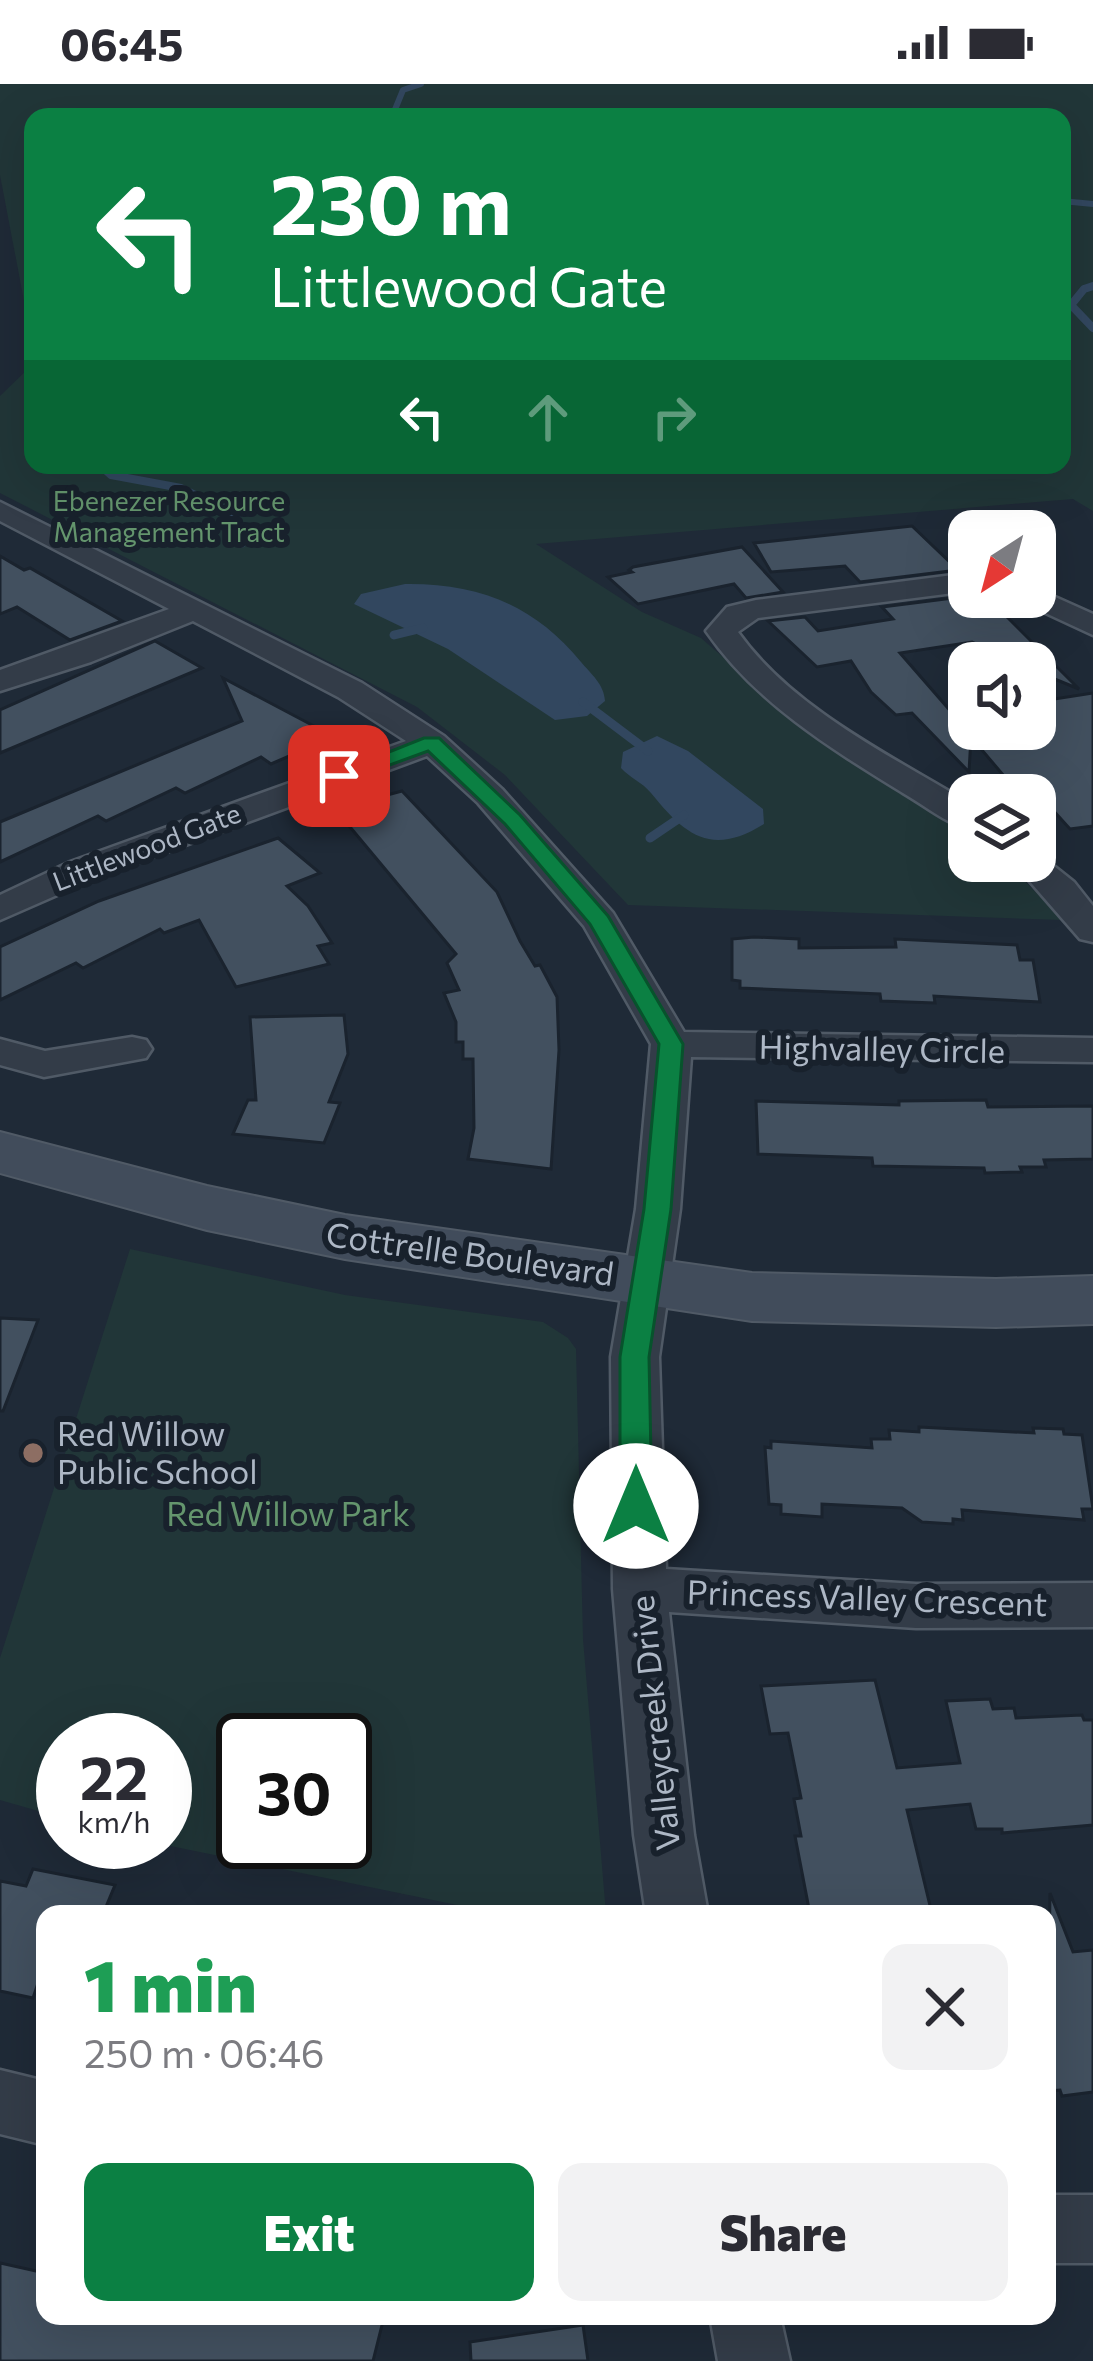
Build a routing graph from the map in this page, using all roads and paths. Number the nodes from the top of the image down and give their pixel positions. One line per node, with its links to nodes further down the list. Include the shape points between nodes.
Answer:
1 (0, 510): 4 (street)
2 (948, 585): 8 (street, via 756,609 722,631 806,712)
3 (1056, 607): 5 (street)
4 (194, 610): 6 (street); 7 (street)
5 (1093, 626)
6 (0, 681)
7 (432, 742): 10 (street, Littlewood Gate, via 82,870); 12 (street, via 600,921)
8 (948, 804)
9 (1052, 882): 11 (street)
10 (0, 909)
11 (1093, 931)
12 (671, 1044): 14 (street, Highvalley Circle); 17 (street, Valleycreek Drive)
13 (132, 1049): 15 (street, via 44,1064)
14 (1093, 1050)
15 (0, 1052)
16 (0, 1152): 17 (main road, Cottrelle Boulevard, via 326,1233)
17 (646, 1280): 18 (main road, Cottrelle Boulevard, via 819,1300); 19 (street, Valleycreek Drive, via 635,1357)
18 (1093, 1300)
19 (640, 1589): 20 (street, Princess Valley Crescent, via 916,1606); 21 (street, Valleycreek Drive)
20 (1093, 1605)
21 (676, 1905)
22 (0, 2102): 23 (street)
23 (36, 2111)
24 (1093, 2228): 25 (street)
25 (1056, 2229)
26 (747, 2325): 27 (street)
27 (754, 2361)

